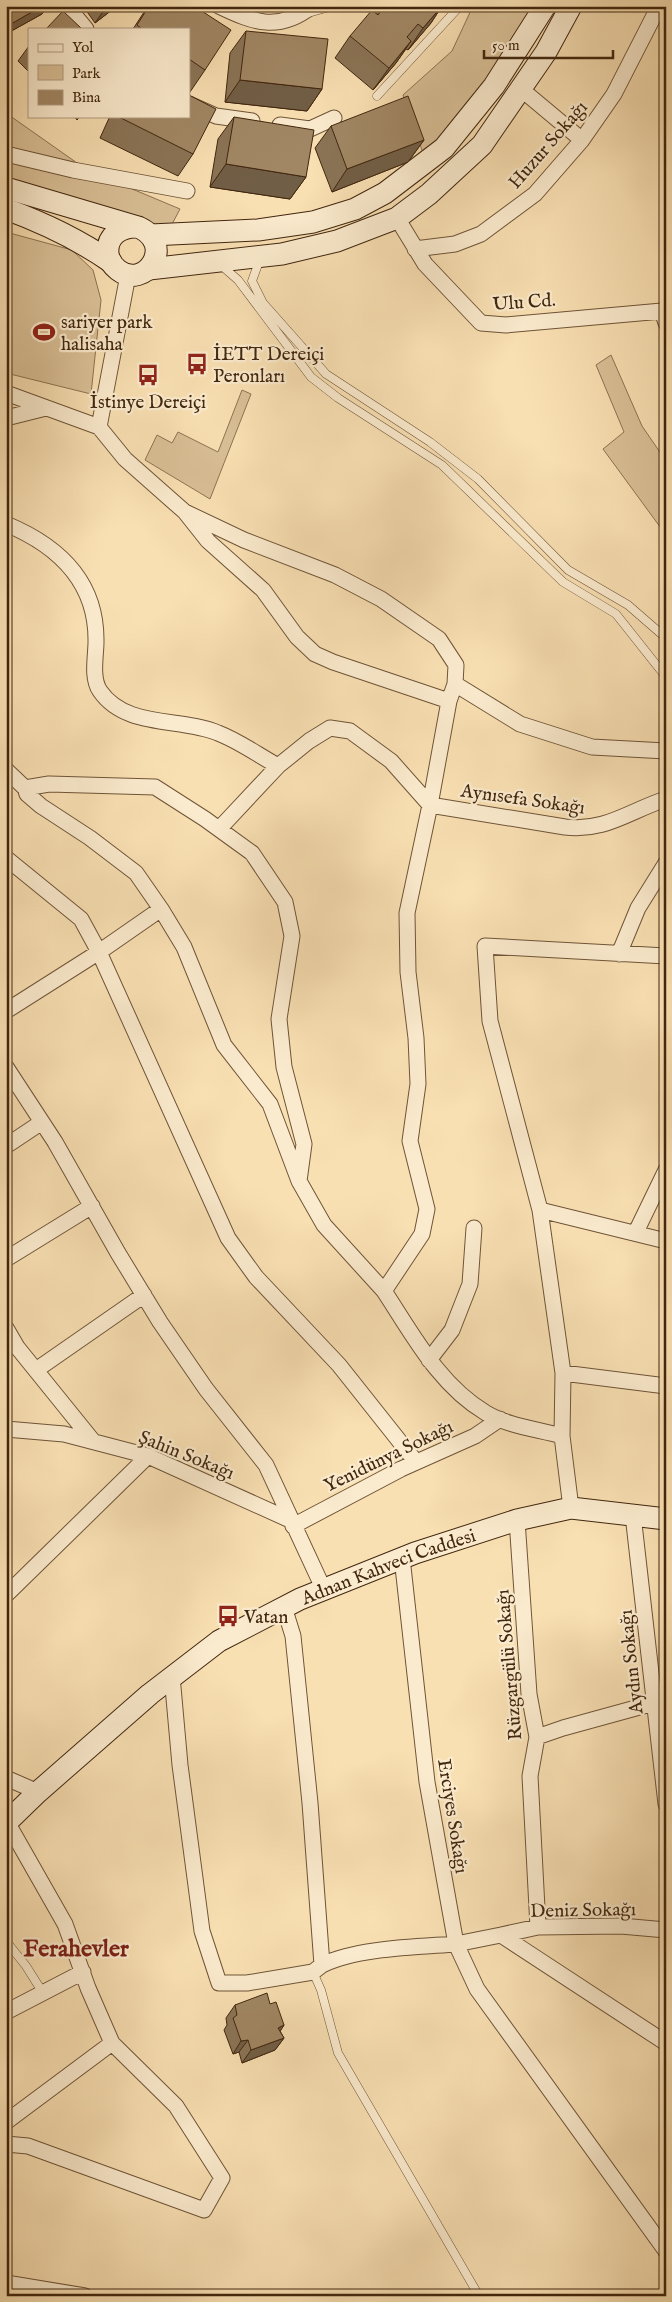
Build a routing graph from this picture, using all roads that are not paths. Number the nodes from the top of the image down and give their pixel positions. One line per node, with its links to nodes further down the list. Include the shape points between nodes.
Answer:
1 (67, 6): 9 (street)
2 (219, 6): 8 (street, via 254,22 274,24)
3 (333, 6): 8 (lane)
4 (460, 6): 11 (lane)
5 (545, 6): 20 (main road, via 494,86 444,148 384,193 355,209 313,222 258,230)
6 (570, 6): 10 (main road, via 546,52)
7 (659, 6): 14 (street, Huzur Sokağı, via 614,94)
8 (307, 10)
9 (85, 28)
10 (521, 89): 14 (street); 19 (main road, via 482,145 429,194)
11 (377, 96)
12 (190, 104): 13 (street, via 216,116 310,129)
13 (334, 118)
14 (582, 140): 21 (street, Huzur Sokağı, via 535,194 481,234 455,244)
15 (6, 154): 17 (street)
16 (6, 188): 20 (main road)
17 (187, 191)
18 (6, 209): 24 (main road, via 41,221 79,240)
19 (397, 218): 21 (street, Ulu Cd.); 22 (main road, via 337,241)
20 (145, 231): 24 (main road, via 123,229 111,239 108,247); 25 (main road, via 155,241 156,256)
21 (415, 249): 27 (street, Ulu Cd., via 425,264 481,323 506,325)
22 (262, 256): 23 (main road); 34 (lane, via 252,281 263,303 326,374 478,479 568,570 628,605)
23 (214, 261): 25 (main road); 35 (lane, via 238,280 311,377 442,465 563,582 616,614)
24 (111, 262): 26 (main road)
25 (149, 269): 26 (main road)
26 (128, 275): 31 (street)
27 (665, 314)
28 (6, 393): 29 (street)
29 (46, 408): 30 (street); 31 (street)
30 (6, 418)
31 (100, 427): 32 (street, via 126,459)
32 (185, 512): 36 (street, via 244,540 335,575 381,599 439,639 456,664); 37 (street, via 208,542 263,590 297,637 315,654)
33 (6, 524): 39 (street, via 60,555 87,591 96,632 95,678 100,690 117,706 129,715 218,732)
34 (666, 638)
35 (666, 677)
36 (455, 684): 37 (street); 38 (street, via 520,724 592,747)
37 (449, 701): 43 (street)
38 (666, 750)
39 (278, 766): 43 (street, via 330,728 350,731 391,761); 44 (street)
40 (6, 770): 41 (street)
41 (25, 788): 44 (street, via 49,784 155,787); 47 (street, via 41,806 136,873)
42 (666, 799): 43 (street, Aynısefa Sokağı, via 607,823 583,829)
43 (430, 805): 63 (street, via 407,914 408,972 418,1084 410,1142 427,1209 422,1234)
44 (219, 829): 56 (street, via 252,853 285,902 292,936 278,1019 284,1067 304,1144)
45 (6, 858): 48 (street, via 81,920)
46 (666, 863): 49 (street, via 638,908)
47 (161, 908): 48 (street); 56 (street, via 184,947 224,1045 270,1104)
48 (99, 952): 51 (street); 75 (street, via 228,1238 256,1277 339,1364)
49 (619, 954): 50 (street); 58 (street, via 484,946 490,1021)
50 (666, 956)
51 (6, 1011)
52 (6, 1067): 53 (street)
53 (42, 1122): 54 (street); 57 (street)
54 (6, 1146)
55 (666, 1170): 60 (street)
56 (299, 1181): 63 (street, via 324,1225)
57 (92, 1206): 62 (street); 64 (street)
58 (540, 1210): 60 (street); 68 (street)
59 (474, 1228): 66 (street, via 470,1284 452,1330)
60 (636, 1232): 61 (street)
61 (666, 1241)
62 (6, 1259)
63 (384, 1291): 66 (street)
64 (144, 1295): 67 (street); 80 (street, via 206,1389 266,1465)
65 (6, 1328): 67 (street)
66 (429, 1360): 70 (street, via 454,1389)
67 (36, 1370): 73 (street)
68 (563, 1373): 69 (street); 72 (street)
69 (666, 1386)
70 (500, 1419): 72 (street); 75 (street, Yenidünya Sokağı, via 475,1436)
71 (6, 1429): 73 (street, Şahin Sokağı, via 64,1434)
72 (562, 1436): 76 (street)
73 (93, 1441): 74 (street, Şahin Sokağı)
74 (148, 1456): 80 (street, Şahin Sokağı); 83 (street)
75 (416, 1462): 80 (street, Yenidünya Sokağı)
76 (571, 1508): 77 (main road, Adnan Kahveci Caddesi); 79 (main road, Adnan Kahveci Caddesi)
77 (633, 1515): 78 (main road, Adnan Kahveci Caddesi); 86 (street, Aydın Sokağı)
78 (666, 1519)
79 (517, 1520): 81 (main road, Adnan Kahveci Caddesi); 87 (street, Rüzgargülü Sokağı, via 529,1694)
80 (291, 1523): 82 (street)
81 (402, 1558): 82 (main road, Adnan Kahveci Caddesi); 96 (street, Erciyes Sokağı, via 427,1782)
82 (324, 1590): 84 (main road, Adnan Kahveci Caddesi)
83 (6, 1595)
84 (284, 1607): 85 (main road, Adnan Kahveci Caddesi, via 219,1641); 97 (street, via 293,1636 310,1803)
85 (172, 1676): 89 (main road, Adnan Kahveci Caddesi); 97 (street, via 202,1931 219,1983 247,1983)
86 (654, 1703): 87 (street); 90 (street, Aydın Sokağı)
87 (537, 1738): 92 (street, Rüzgargülü Sokağı, via 530,1776)
88 (6, 1778): 89 (street)
89 (38, 1792): 91 (main road, Adnan Kahveci Caddesi)
90 (666, 1804)
91 (7, 1823): 98 (street, via 65,1924)
92 (538, 1927): 93 (street, Deniz Sokağı, via 621,1926); 94 (street, Deniz Sokağı)
93 (666, 1930)
94 (501, 1935): 96 (street, Deniz Sokağı); 101 (street)
95 (6, 1941): 99 (lane)
96 (456, 1944): 97 (street, via 397,1948 335,1958); 105 (street, Erciyes Sokağı, via 478,1989)
97 (317, 1969): 108 (lane, via 338,2053)
98 (83, 1972): 99 (street); 102 (street)
99 (43, 1993): 100 (street)
100 (6, 2012)
101 (666, 2042)
102 (112, 2043): 103 (street); 104 (street, via 176,2106 222,2178 204,2210 28,2146)
103 (6, 2122)
104 (6, 2144)
105 (666, 2250)
106 (6, 2283): 107 (street)
107 (85, 2296)
108 (479, 2296)

